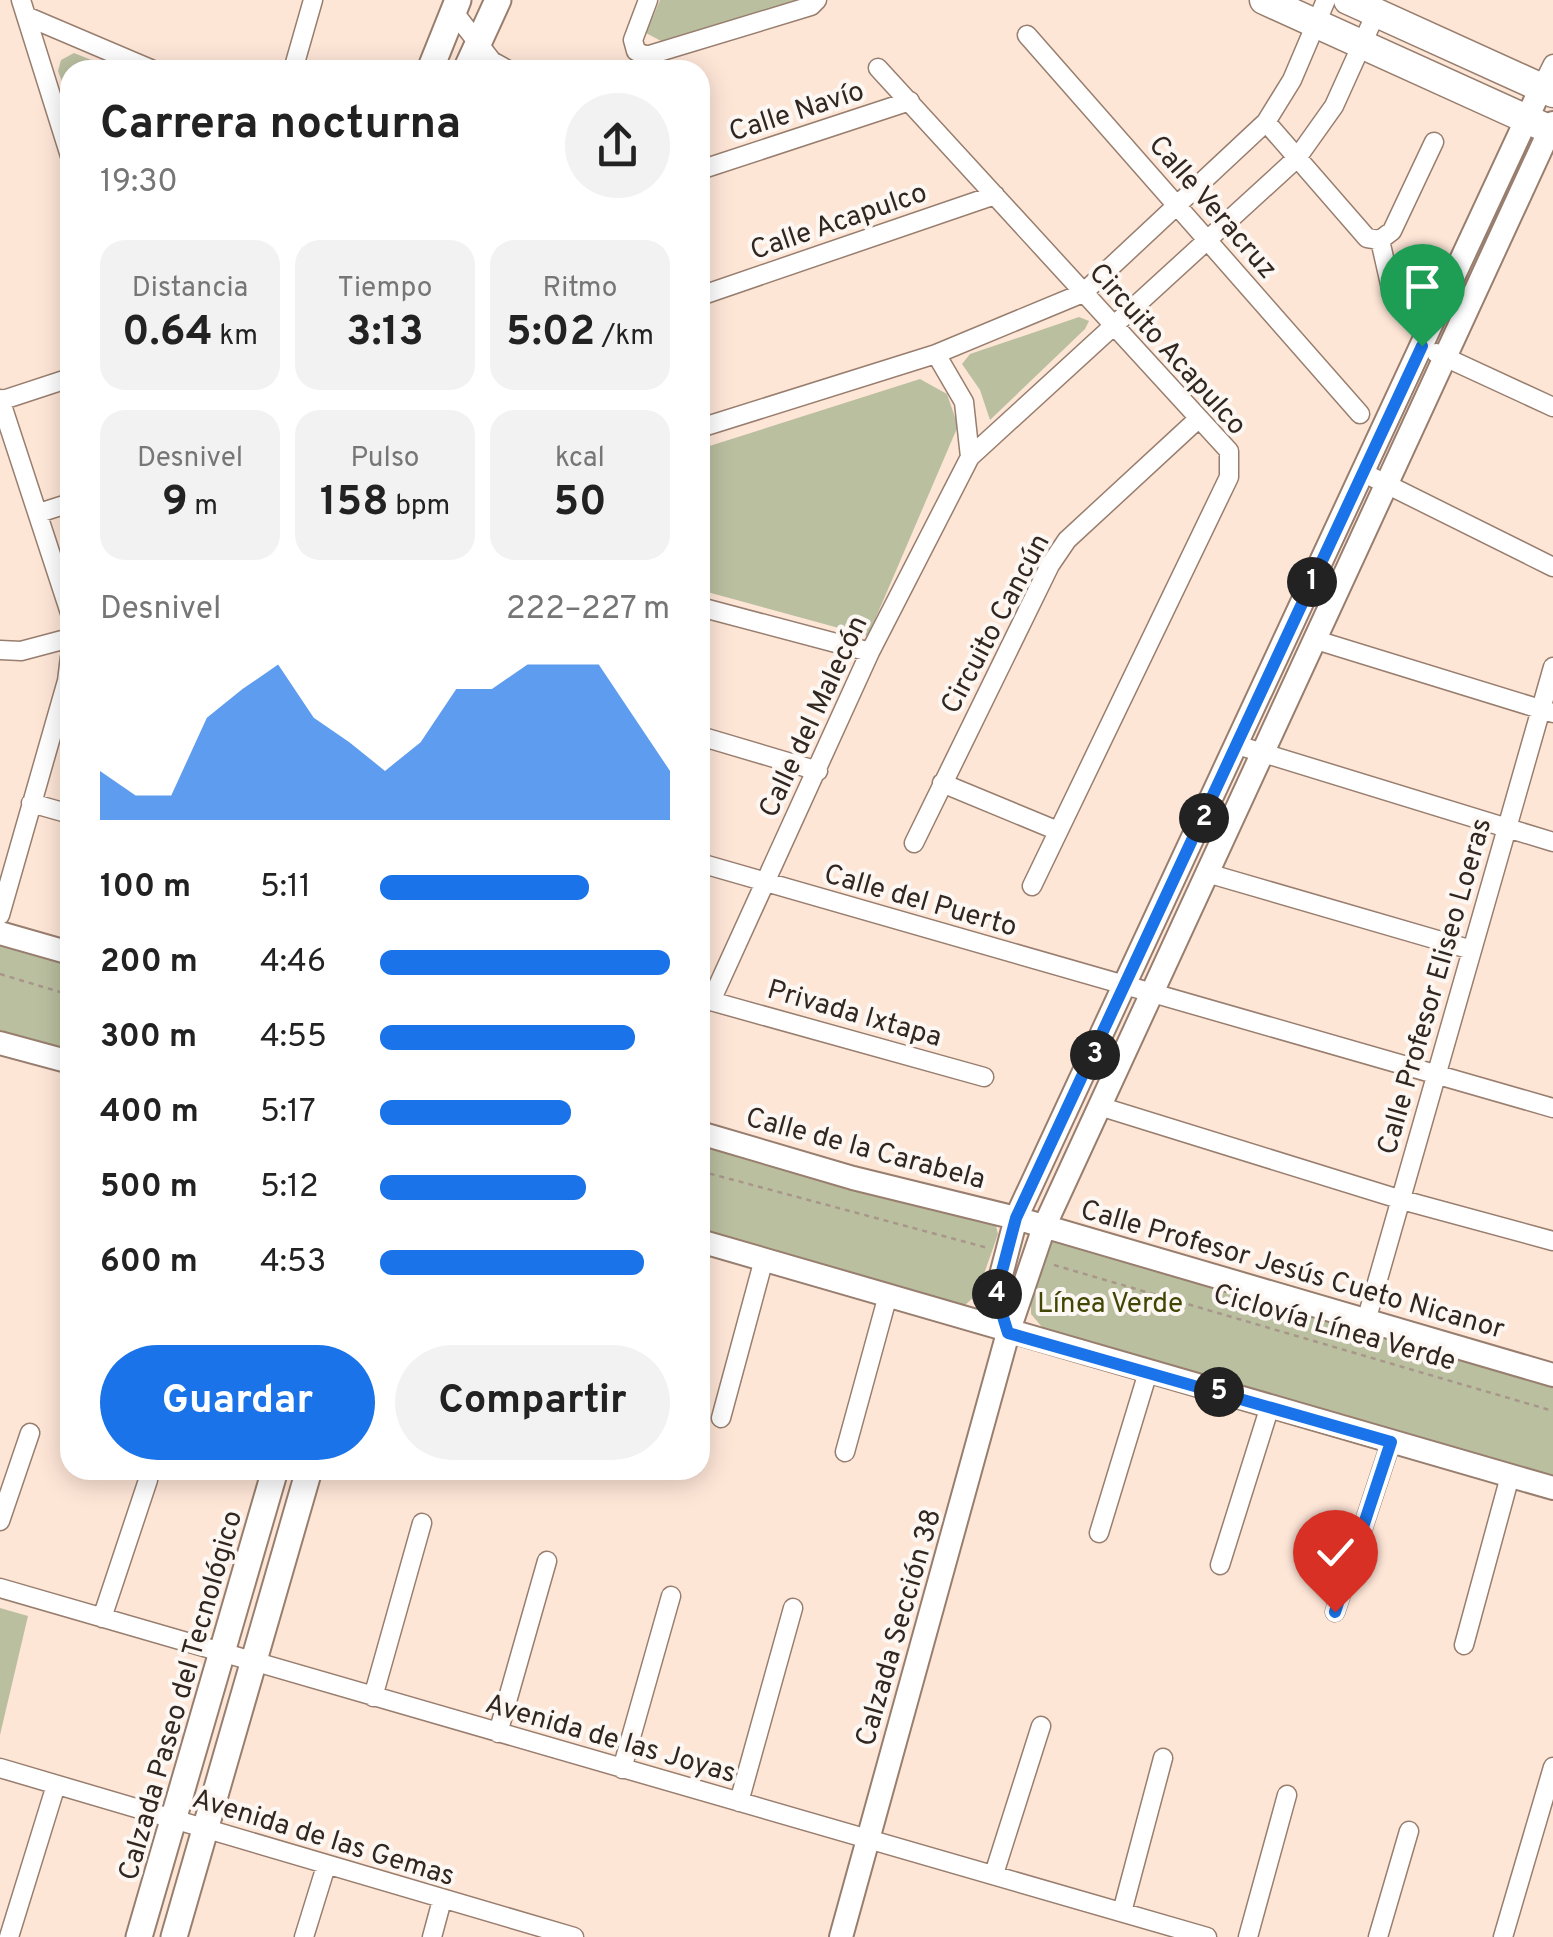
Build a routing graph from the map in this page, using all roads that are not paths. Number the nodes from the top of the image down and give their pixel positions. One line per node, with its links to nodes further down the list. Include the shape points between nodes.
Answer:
1 (498, 0): 12 (main road)
2 (648, 0): 3 (street, via 633,40 646,56)
3 (817, 0)
4 (1264, 0): 9 (main road)
5 (1348, 0): 10 (main road)
6 (308, 2): 15 (street)
7 (456, 6): 12 (street); 16 (main road)
8 (24, 8): 14 (street); 23 (street)
9 (1321, 12): 13 (main road); 22 (street)
10 (1376, 13): 13 (street); 20 (main road)
11 (1027, 35): 29 (street, Calle Veracruz)
12 (478, 42): 17 (main road); 18 (street)
13 (1363, 44): 24 (main road); 26 (street, via 1334,106)
14 (132, 60)
15 (296, 60)
16 (434, 60)
17 (470, 60)
18 (491, 60)
19 (878, 68): 21 (street, Circuito Acapulco)
20 (1549, 81): 24 (street, Calzada Sección 38)
21 (910, 101): 27 (street, Calle Navío); 28 (street, Circuito Acapulco)
22 (1266, 122): 26 (street); 29 (street)
23 (60, 124)
24 (1545, 126): 36 (street, Calzada Sección 38); 38 (street, Calzada Sección 38)
25 (1434, 142): 31 (street, via 1392,232)
26 (1297, 158): 30 (street); 31 (street, via 1366,238)
27 (710, 167)
28 (995, 195): 32 (street, Calle Acapulco); 34 (street, Circuito Acapulco)
29 (1177, 206): 30 (street, Calle Veracruz); 34 (street)
30 (1207, 240): 35 (street); 42 (street, Calle Veracruz)
31 (1380, 240): 33 (street)
32 (710, 293)
33 (1392, 293)
34 (1083, 294): 35 (street, Circuito Acapulco); 37 (street)
35 (1114, 328): 43 (street, Circuito Acapulco); 45 (street)
36 (1422, 346): 38 (street); 46 (street, Calzada Sección 38)
37 (936, 354): 44 (street); 45 (street, via 964,402)
38 (1446, 358): 41 (street); 47 (street, Calzada Sección 38)
39 (60, 381): 40 (street)
40 (0, 401): 49 (street)
41 (1553, 408)
42 (1360, 414)
43 (1198, 418): 64 (street, Circuito Cancún, via 1067,540 1050,564); 68 (street, Circuito Acapulco, via 1229,451 1230,476)
44 (710, 425)
45 (970, 457): 56 (street, Calle del Malecón)
46 (1362, 472): 47 (street); 61 (street, Calzada Sección 38)
47 (1386, 484): 50 (street); 53 (street, Calzada Sección 38)
48 (60, 506): 49 (street)
49 (39, 513): 51 (street)
50 (1553, 566)
51 (60, 580)
52 (710, 609): 56 (street)
53 (1316, 640): 59 (street); 62 (street, Calzada Sección 38)
54 (60, 641): 55 (street)
55 (0, 650)
56 (870, 652): 63 (street, Calle del Malecón)
57 (1553, 667): 59 (street, Calle Profesor Eliseo Loeras)
58 (60, 711): 65 (street)
59 (1546, 711): 67 (street, Calle Profesor Eliseo Loeras)
60 (710, 739): 63 (street)
61 (1237, 745): 62 (street); 79 (street, Calzada Sección 38)
62 (1261, 755): 67 (street); 72 (street, Calzada Sección 38)
63 (818, 772): 73 (street, Calle del Malecón)
64 (942, 783): 68 (street); 70 (street, Circuito Cancún)
65 (31, 803): 66 (street); 75 (street)
66 (60, 811)
67 (1506, 828): 69 (street); 78 (street, Calle Profesor Eliseo Loeras)
68 (1058, 831): 74 (street)
69 (1553, 842)
70 (914, 843)
71 (710, 866): 73 (street, Calle del Puerto)
72 (1207, 873): 78 (street); 81 (street, Calzada Sección 38)
73 (766, 882): 79 (street, Calle del Puerto); 80 (street, Calle del Malecón)
74 (1032, 886)
75 (0, 915)
76 (0, 933): 77 (street)
77 (60, 950)
78 (1472, 950): 85 (street, Calle Profesor Eliseo Loeras)
79 (1126, 988): 81 (street, Calle del Puerto); 91 (street, Calzada Sección 38)
80 (710, 989)
81 (1150, 994): 85 (street, Calle del Puerto); 87 (street, Calzada Sección 38)
82 (710, 1000): 86 (street, Privada Ixtapa)
83 (1, 1048): 84 (street)
84 (60, 1060)
85 (1437, 1076): 88 (street, Calle del Puerto); 90 (street, Calle Profesor Eliseo Loeras)
86 (984, 1077)
87 (1099, 1106): 90 (street); 92 (street, Calzada Sección 38)
88 (1553, 1108)
89 (710, 1136): 91 (street, Calle de la Carabela)
90 (1402, 1200): 93 (street); 97 (street, Calle Profesor Eliseo Loeras)
91 (1016, 1218): 92 (street, Calle Profesor Jesús Cueto Nicanor); 98 (street, Calzada Sección 38, via 996,1294)
92 (1044, 1227): 97 (street, Calle Profesor Jesús Cueto Nicanor); 98 (street, Calzada Sección 38)
93 (1553, 1241)
94 (710, 1243): 95 (street)
95 (764, 1259): 96 (street); 102 (street)
96 (888, 1295): 98 (street); 105 (street)
97 (1366, 1321): 100 (street, Calle Profesor Jesús Cueto Nicanor)
98 (1008, 1333): 99 (street); 137 (street, Calzada Sección 38)
99 (1148, 1372): 101 (street); 113 (street)
100 (1553, 1374)
101 (1270, 1406): 104 (street); 115 (street)
102 (720, 1418)
103 (30, 1432): 111 (street)
104 (1391, 1442): 106 (street); 119 (street)
105 (845, 1452)
106 (1510, 1476): 110 (street); 121 (street)
107 (148, 1480): 120 (street)
108 (272, 1480): 122 (main road, Calzada Paseo del Tecnológico)
109 (307, 1480): 123 (main road)
110 (1553, 1488)
111 (0, 1522)
112 (422, 1523): 124 (street)
113 (1099, 1533)
114 (547, 1561): 126 (street)
115 (1220, 1565)
116 (0, 1588): 120 (street, Avenida de las Joyas)
117 (671, 1596): 130 (street)
118 (793, 1608): 133 (street)
119 (1335, 1612)
120 (102, 1618): 122 (street, Avenida de las Joyas)
121 (1464, 1646)
122 (224, 1654): 123 (street, Avenida de las Joyas); 134 (main road, Calzada Paseo del Tecnológico)
123 (255, 1663): 124 (street, Avenida de las Joyas); 135 (main road)
124 (373, 1697): 126 (street, Avenida de las Joyas)
125 (1041, 1726): 139 (street)
126 (498, 1734): 130 (street, Avenida de las Joyas)
127 (1163, 1758): 141 (street)
128 (1553, 1767): 152 (street)
129 (0, 1768): 131 (street, Avenida de las Gemas)
130 (622, 1769): 133 (street, Avenida de las Joyas)
131 (56, 1785): 134 (street, Avenida de las Gemas); 142 (street)
132 (1287, 1795): 150 (street)
133 (739, 1802): 137 (street, Avenida de las Joyas)
134 (173, 1820): 135 (street, Avenida de las Gemas); 143 (main road, Calzada Paseo del Tecnológico)
135 (206, 1829): 138 (street, Avenida de las Gemas); 144 (main road)
136 (1409, 1831): 151 (street)
137 (869, 1841): 139 (street, Avenida de las Joyas); 148 (street, Calzada Sección 38)
138 (326, 1866): 140 (street, Avenida de las Gemas); 145 (street)
139 (994, 1874): 141 (street, Avenida de las Joyas)
140 (442, 1900): 146 (street); 147 (street, Avenida de las Gemas)
141 (1122, 1912): 149 (street, Avenida de las Joyas)
142 (8, 1937)
143 (139, 1937)
144 (174, 1937)
145 (304, 1937)
146 (432, 1937)
147 (574, 1937)
148 (840, 1937)
149 (1207, 1937)
150 (1248, 1937)
151 (1378, 1937)
152 (1502, 1937)

